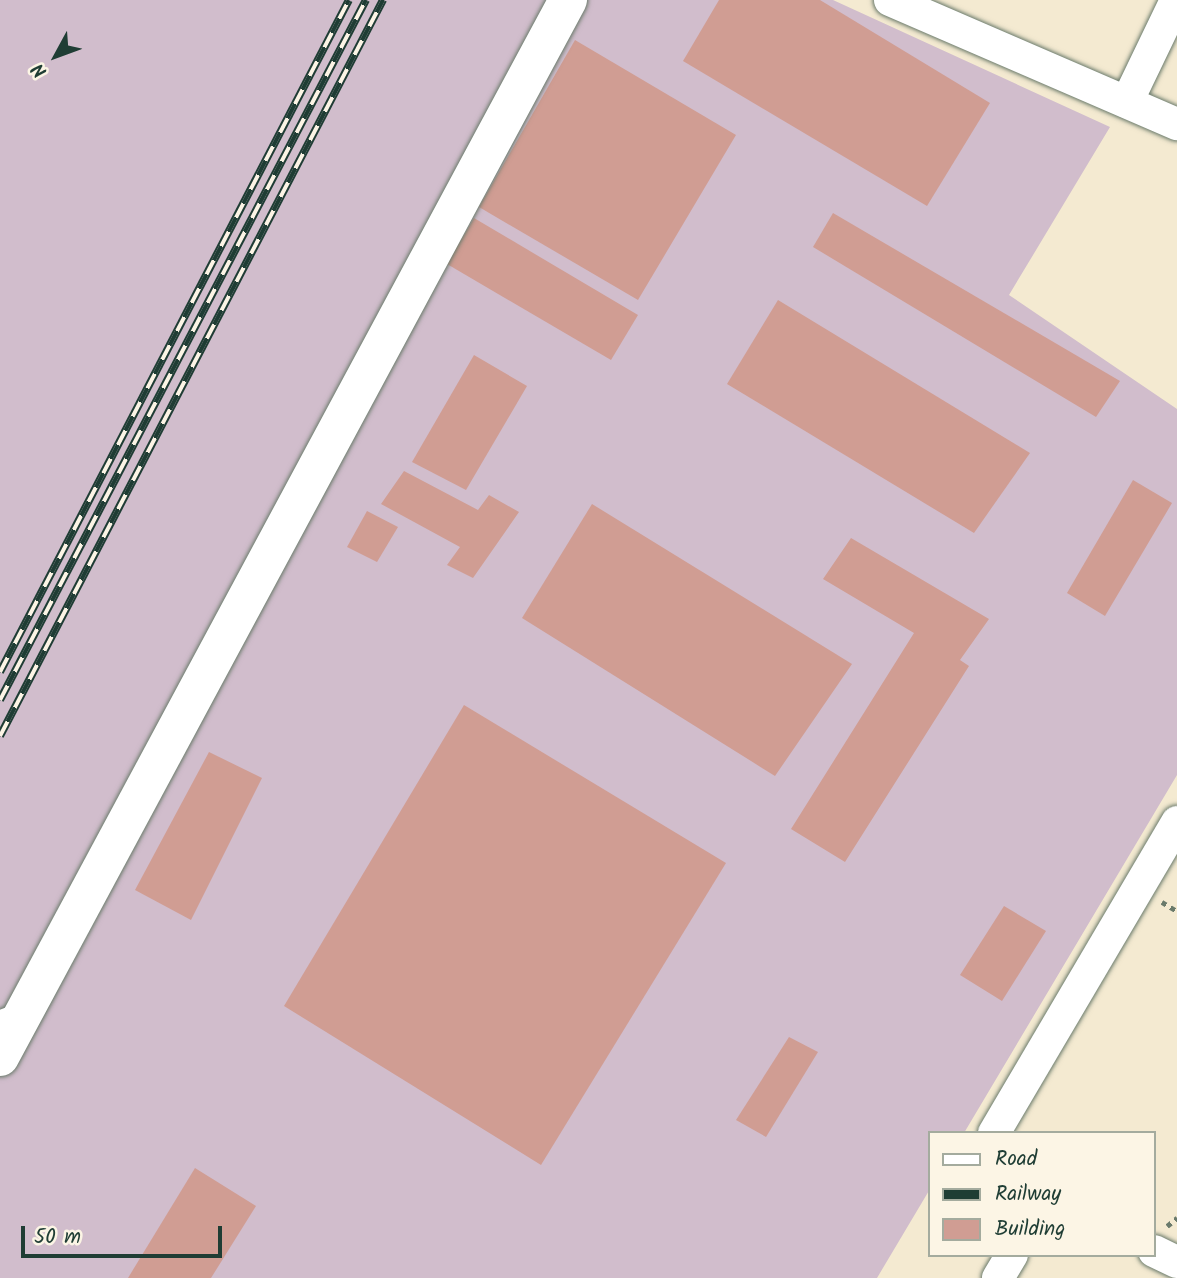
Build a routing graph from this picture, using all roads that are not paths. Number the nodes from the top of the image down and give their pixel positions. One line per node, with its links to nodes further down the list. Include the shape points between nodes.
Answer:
1 (568, 0): 7 (main road)
2 (890, 0): 4 (street)
3 (1176, 0): 4 (street)
4 (1128, 102): 5 (street)
5 (1177, 124)
6 (1177, 822): 8 (street)
7 (4, 1037)
8 (994, 1131)
9 (1156, 1252): 11 (street)
10 (1011, 1257): 12 (street)
11 (1177, 1262)
12 (999, 1278)

